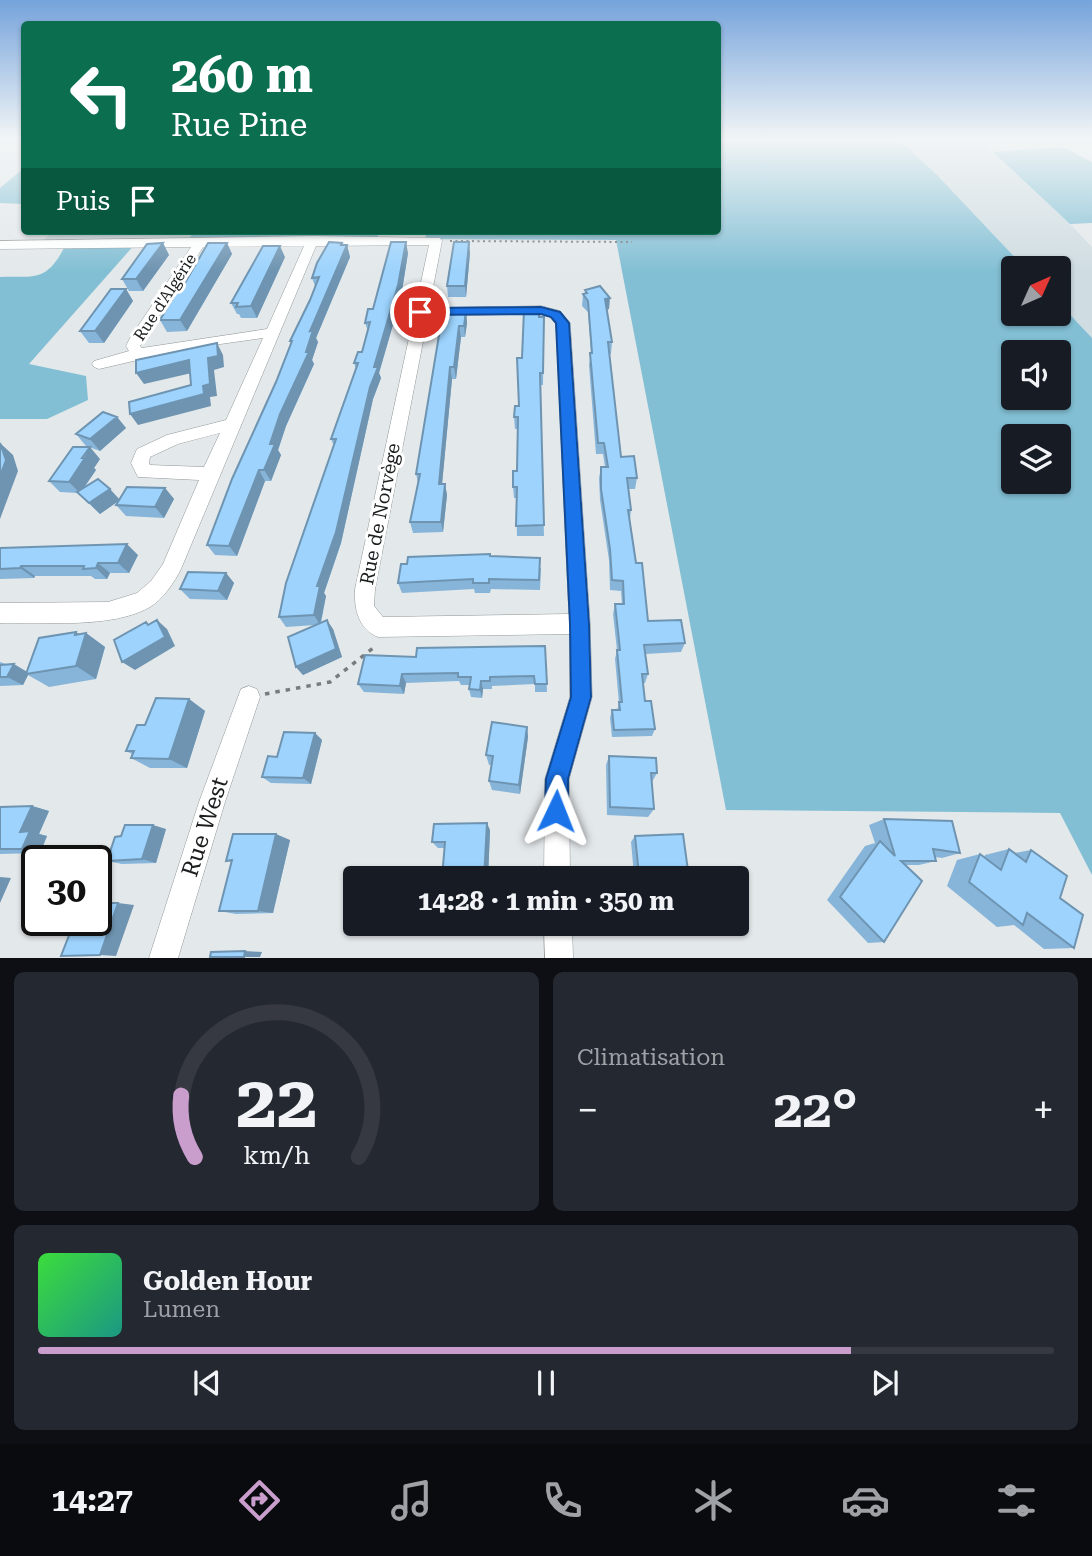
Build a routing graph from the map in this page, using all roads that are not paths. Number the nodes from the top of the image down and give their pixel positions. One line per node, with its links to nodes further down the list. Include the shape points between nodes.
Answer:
1 (313, 240): 2 (street); 4 (street, Rue de Norvège, via 436,241); 5 (street)
2 (200, 242): 3 (street); 6 (street, Rue d'Algérie, via 137,338 133,346)
3 (0, 245)
4 (420, 312): 11 (street, via 541,310 562,320); 11 (street, Rue de Norvège, via 364,610 378,627)
5 (273, 333): 6 (street); 8 (street)
6 (137, 352): 7 (street)
7 (99, 364)
8 (233, 424): 9 (street); 9 (street, via 173,439 143,453 140,463 144,472)
9 (210, 474): 10 (street, via 171,569 143,600 108,611)
10 (0, 612)
11 (580, 624): 13 (street, via 581,697 557,779)
12 (249, 697): 15 (street, Rue West)
13 (557, 866)
14 (558, 936): 16 (street)
15 (163, 957)
16 (559, 957)

